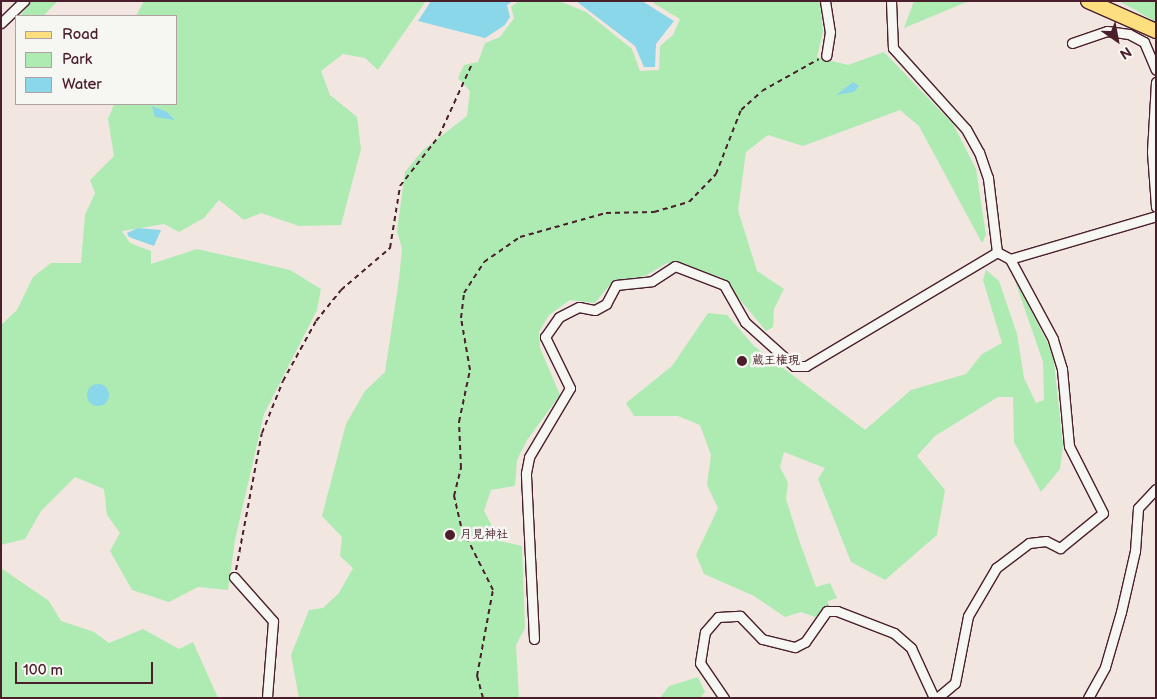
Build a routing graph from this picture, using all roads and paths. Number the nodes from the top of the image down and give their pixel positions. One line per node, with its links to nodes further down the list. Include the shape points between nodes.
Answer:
1 (24, 1): 5 (street)
2 (825, 1): 8 (street, via 830,32)
3 (891, 1): 14 (street, via 893,48 966,129 979,152 988,178)
4 (1088, 1): 6 (main road)
5 (1, 24)
6 (1156, 31)
7 (1072, 43): 10 (street, via 1107,31 1124,32 1144,42)
8 (826, 56): 20 (path, via 762,91 741,110 716,174 689,202 654,212 606,213 520,237 484,262 464,293 461,318 470,370 459,422 460,468 454,496 461,526 493,590 477,676)
9 (472, 64): 17 (path, via 440,136 400,186 390,248 341,290 316,321 283,381 262,432)
10 (1156, 70)
11 (1156, 82): 12 (street, via 1152,152)
12 (1156, 207)
13 (1156, 216): 15 (street)
14 (997, 252): 15 (street); 18 (street, via 806,366 794,366 745,322 724,285 675,266 652,280 616,285 606,304 595,310 579,307 559,317 545,337 570,388 529,457 526,473)
15 (1010, 260): 23 (street, via 1053,339 1062,369 1069,446 1103,513 1060,548 1046,541 1029,543 996,568 968,616 955,683)
16 (1156, 489): 24 (street, via 1138,508 1135,551 1121,612 1105,667)
17 (234, 577): 19 (street, via 274,621)
18 (534, 639)
19 (267, 698)
20 (483, 698)
21 (724, 698): 22 (street, via 700,663 705,632 718,617 740,616 762,639 795,647 805,642 827,611 837,611 894,633 911,648)
22 (934, 698)
23 (938, 698)
24 (1088, 698)

